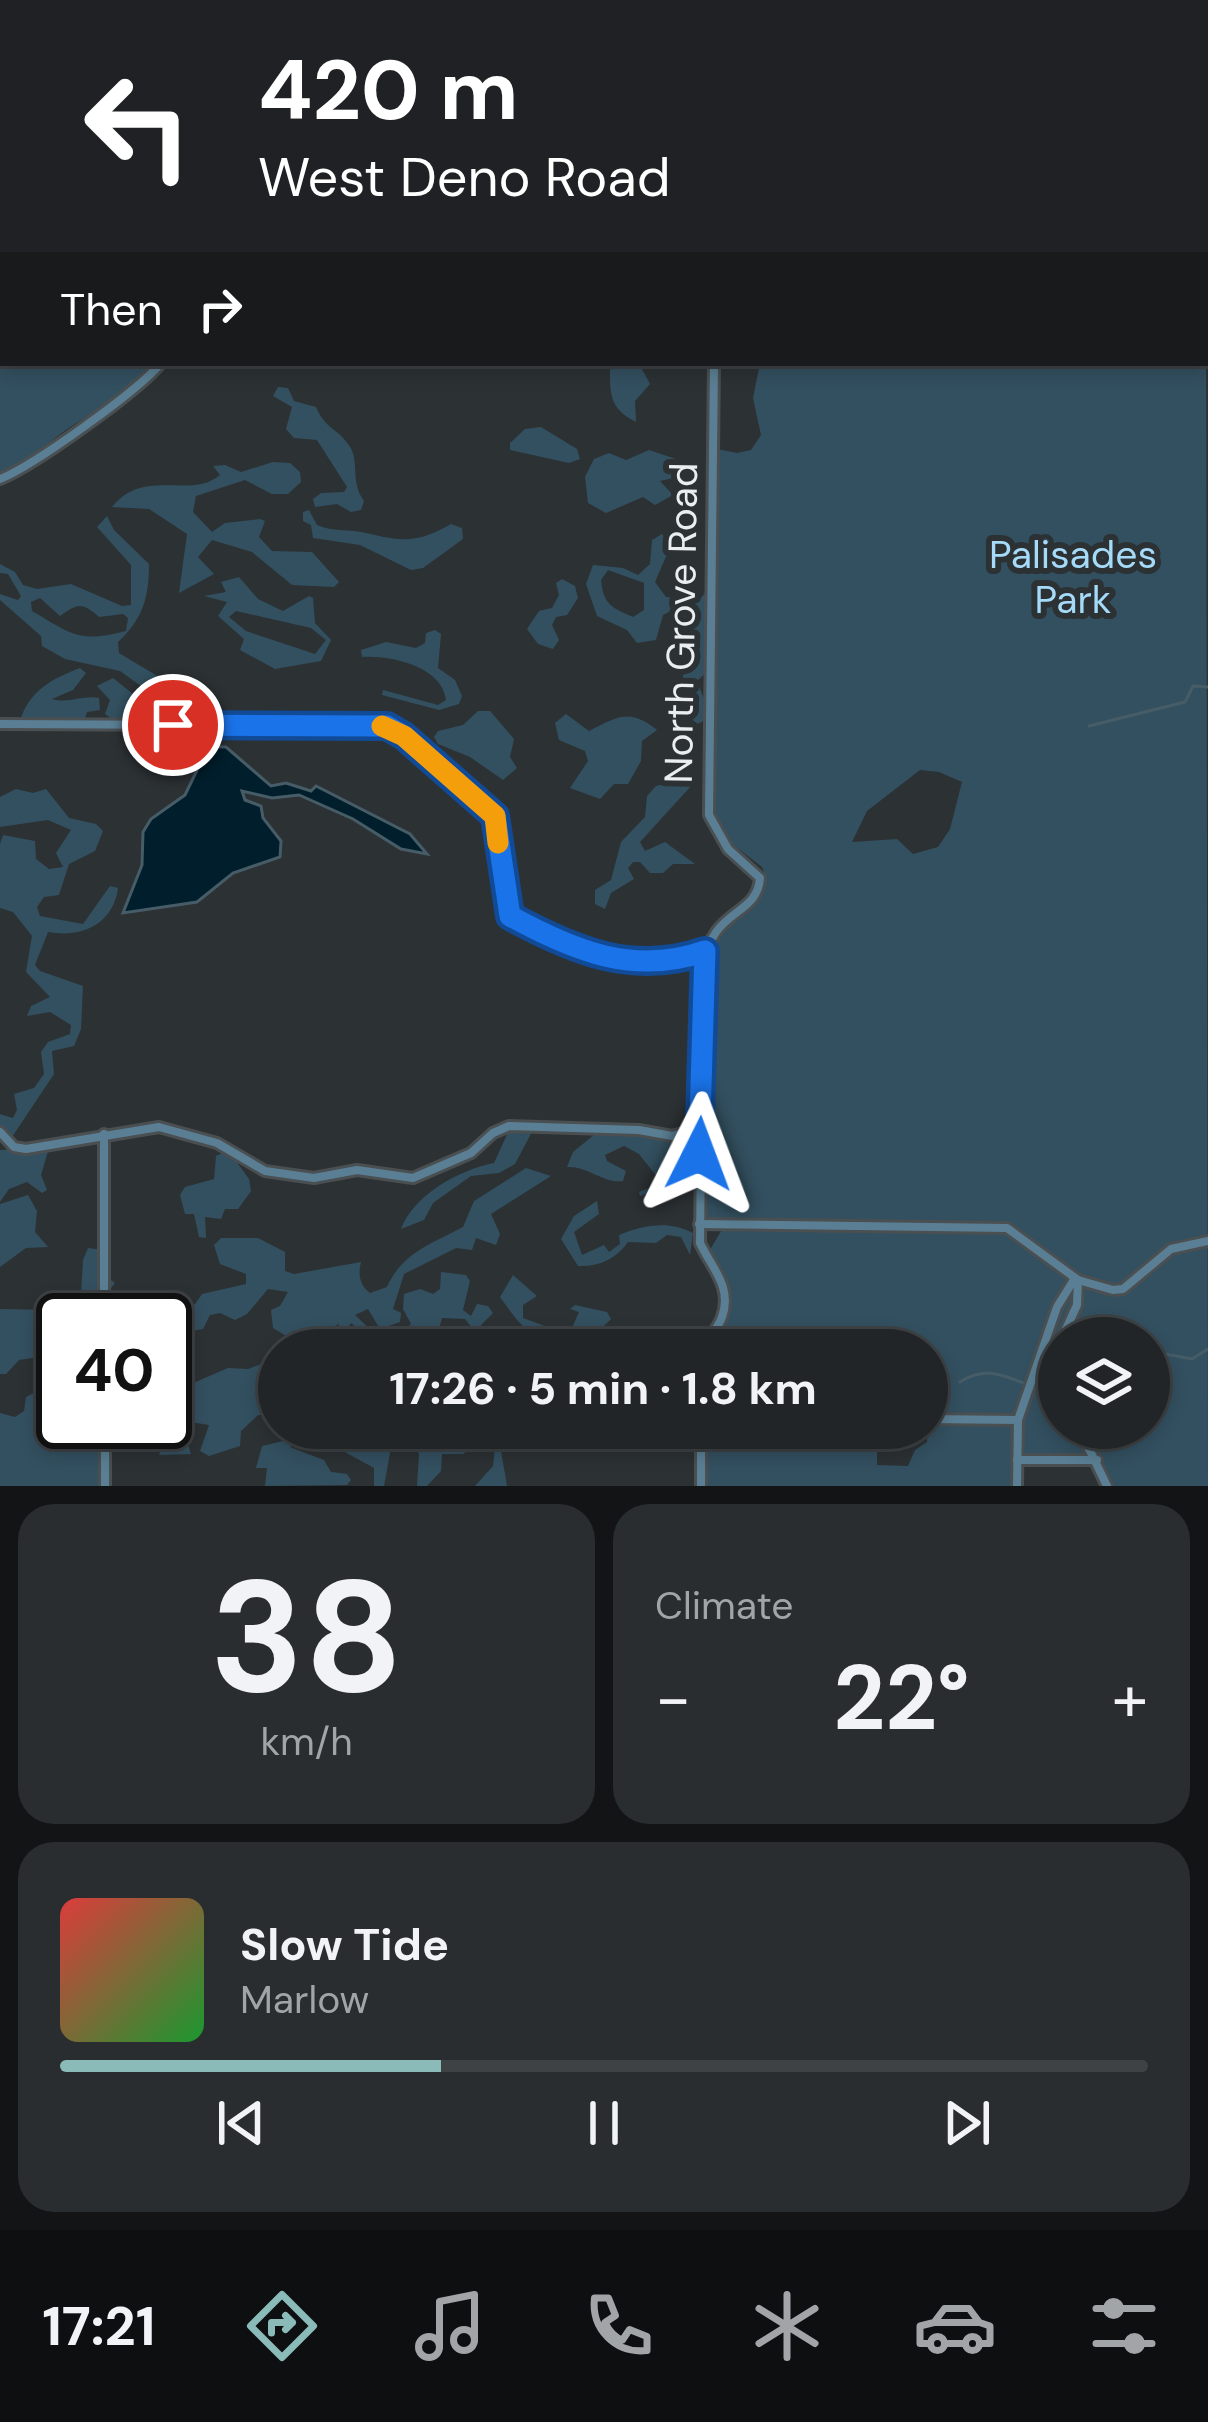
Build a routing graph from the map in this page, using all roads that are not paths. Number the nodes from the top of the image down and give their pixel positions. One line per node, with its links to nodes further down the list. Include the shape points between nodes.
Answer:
1 (159, 366): 3 (street, via 30,466)
2 (714, 366): 5 (street, North Grove Road, via 709,815 728,848 757,870 760,887 718,924)
3 (0, 478)
4 (0, 724): 5 (street, via 387,726 495,816 510,916 584,950 653,965)
5 (705, 951): 6 (street)
6 (700, 1128): 8 (street, via 672,1136 509,1126 413,1178 357,1170 287,1175 175,1130); 9 (street)
7 (0, 1132): 8 (street, via 20,1149)
8 (104, 1134): 12 (street)
9 (699, 1224): 11 (street, via 995,1226 1017,1233); 14 (street, via 725,1301)
10 (1208, 1241): 11 (street, via 1171,1249 1123,1288)
11 (1077, 1279): 13 (street); 16 (street, via 1057,1307)
12 (104, 1293)
13 (1072, 1317)
14 (714, 1329)
15 (948, 1419): 16 (street)
16 (1018, 1420): 20 (street)
17 (105, 1449): 22 (street)
18 (701, 1449): 23 (street)
19 (1091, 1449): 21 (street)
20 (1017, 1460): 21 (street); 24 (street)
21 (1097, 1460): 25 (street)
22 (105, 1486)
23 (701, 1486)
24 (1017, 1486)
25 (1107, 1486)

